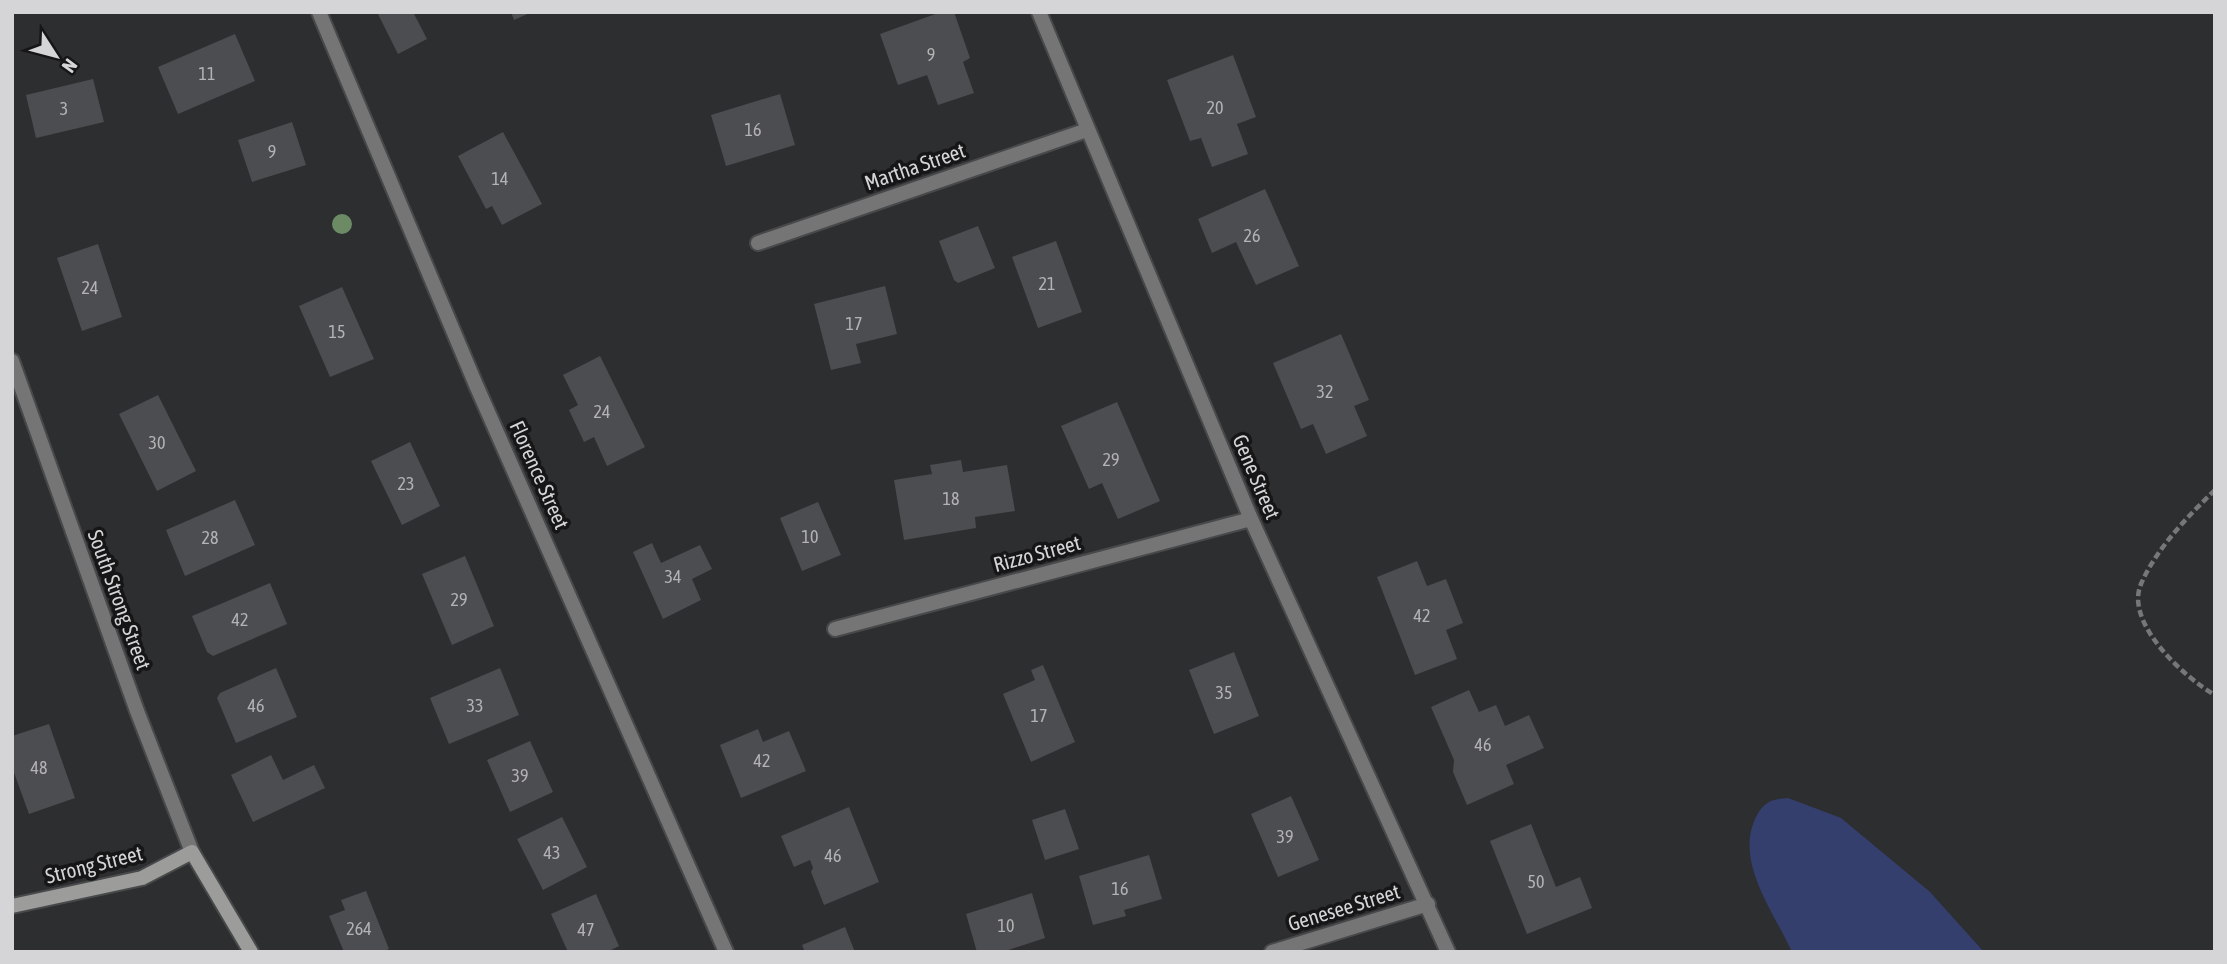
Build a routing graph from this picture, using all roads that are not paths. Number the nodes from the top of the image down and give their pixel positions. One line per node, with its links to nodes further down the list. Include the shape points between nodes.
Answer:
1 (319, 12): 12 (street, Florence Street, via 476,385)
2 (1039, 12): 3 (street, Gene Street)
3 (1087, 130): 4 (street, Martha Street); 6 (street, Gene Street)
4 (758, 243)
5 (12, 361): 8 (street, South Strong Street)
6 (1251, 519): 7 (street, Rizzo Street); 9 (street, Gene Street)
7 (835, 629)
8 (192, 852): 10 (street, Strong Street, via 142,878); 11 (street)
9 (1428, 904): 13 (street, Genesee Street); 14 (street, Gene Street)
10 (12, 906)
11 (251, 952)
12 (726, 952)
13 (1272, 952)
14 (1448, 952)

